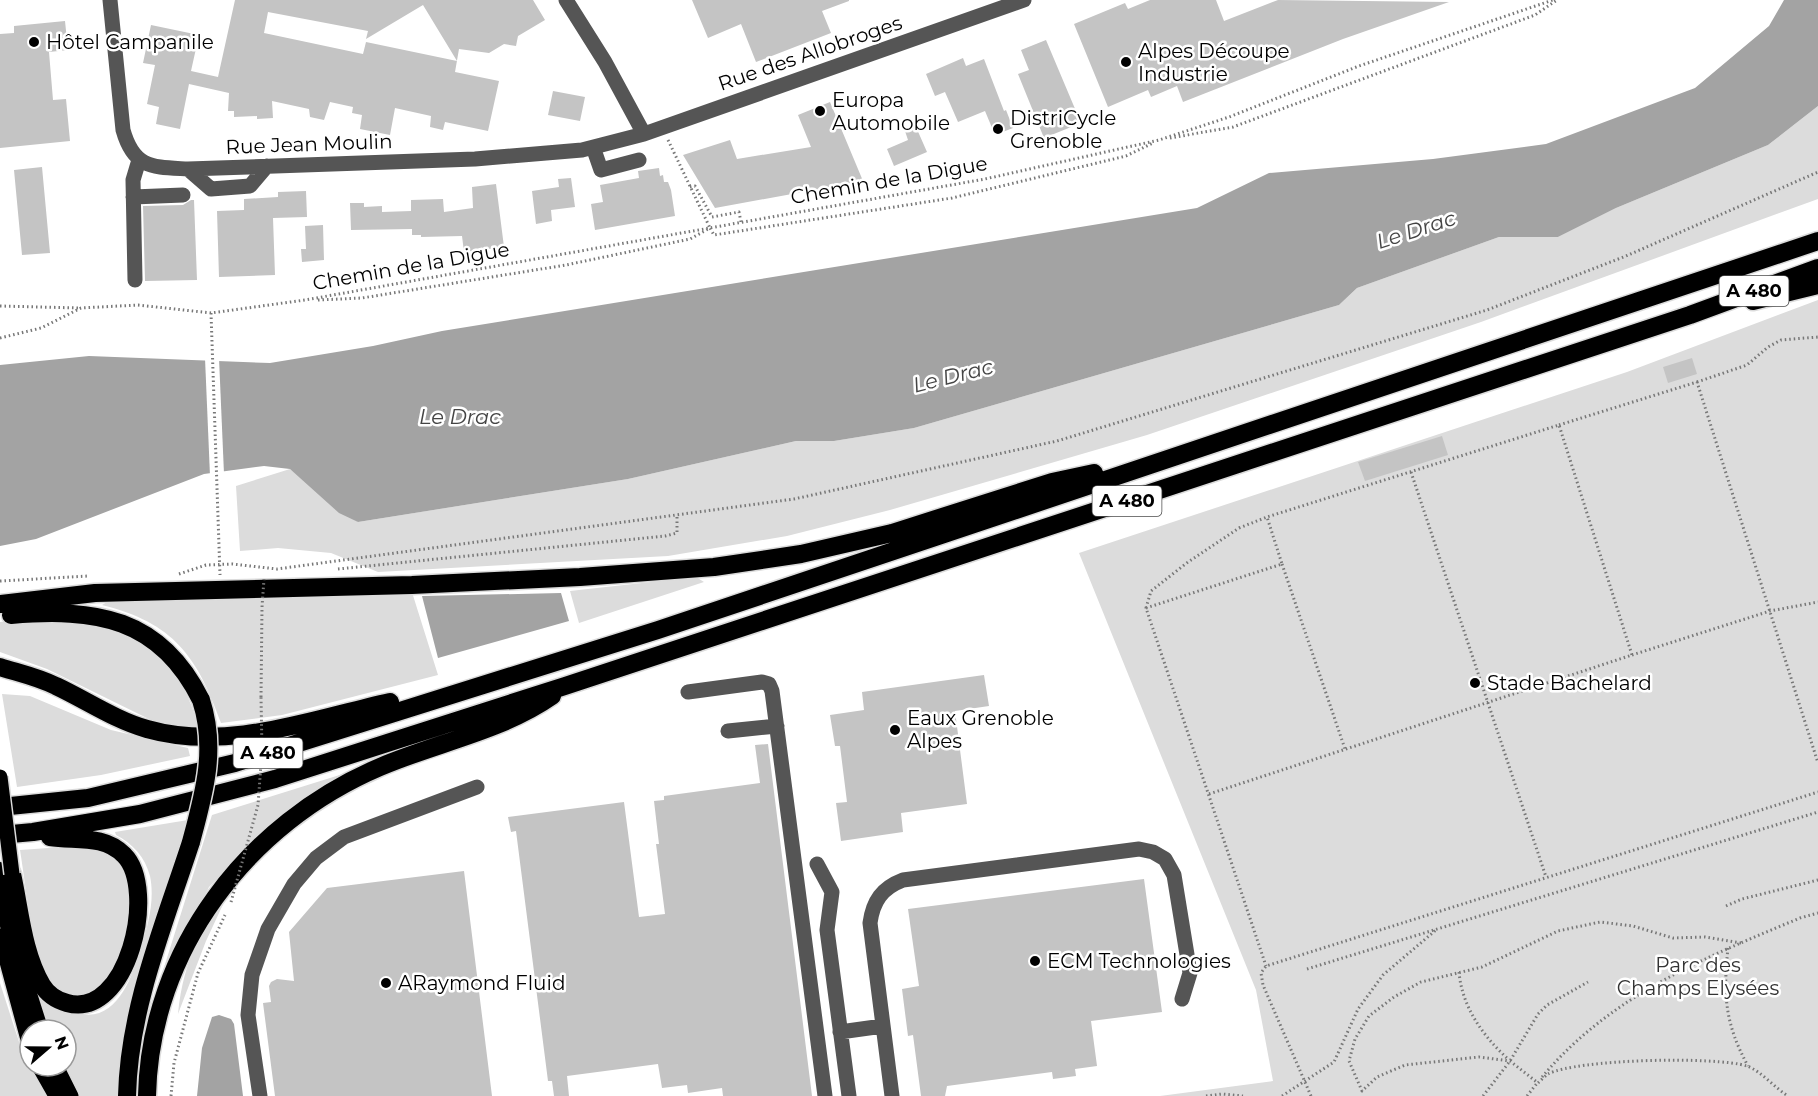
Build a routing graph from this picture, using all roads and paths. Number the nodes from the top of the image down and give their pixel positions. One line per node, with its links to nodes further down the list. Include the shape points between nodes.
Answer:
1 (110, 0): 9 (street, via 123,130)
2 (566, 0): 6 (street)
3 (1024, 0): 5 (street, Rue des Allobroges)
4 (1555, 0): 7 (path, Chemin de la Digue, via 1359,66); 7 (path, via 1535,15 1233,127)
5 (662, 127): 6 (street, Rue des Allobroges); 12 (path)
6 (644, 134): 8 (street, Rue Jean Moulin)
7 (1159, 140): 15 (path, Chemin de la Digue, via 985,179); 16 (path, via 1126,156 952,198 714,235)
8 (593, 147): 9 (street, Rue Jean Moulin, via 475,159 188,169 151,167); 10 (street, via 601,170)
9 (139, 160): 14 (street)
10 (639, 160)
11 (1818, 172): 32 (path, via 1626,256 1487,310 1058,441 794,499)
12 (690, 187): 15 (path, via 695,186 712,217 739,212); 16 (path)
13 (183, 195): 14 (street)
14 (133, 197): 19 (street)
15 (741, 222): 16 (path, Chemin de la Digue)
16 (710, 228): 21 (path, Chemin de la Digue); 21 (path, via 690,238 566,266 362,298)
17 (1818, 241): 30 (highway, A 480)
18 (1818, 268): 25 (highway, A 480)
19 (135, 280)
20 (1818, 285): 25 (highway)
21 (305, 300): 24 (path, Chemin de la Digue)
22 (0, 306): 23 (path, Chemin de la Digue)
23 (81, 308): 24 (path, Chemin de la Digue, via 138,305); 27 (path, via 41,328)
24 (212, 313): 35 (path)
25 (1690, 315): 47 (highway, A 480)
26 (1818, 337): 28 (path, via 1781,340 1747,365)
27 (0, 338)
28 (1697, 382): 29 (path); 42 (path)
29 (1559, 425): 31 (path); 44 (path)
30 (1161, 459): 40 (highway, via 1052,482 892,533 801,554 714,567 423,584 95,593); 46 (highway, A 480, via 658,630)
31 (1411, 472): 33 (path); 49 (path)
32 (677, 516): 35 (path, via 277,568); 36 (path, via 677,533 673,535)
33 (1267, 517): 34 (path); 41 (path, via 1239,528 1188,562 1151,591)
34 (1282, 564): 41 (path); 52 (path)
35 (219, 565): 38 (path)
36 (336, 569)
37 (267, 576): 93 (path, bridge, via 262,607 258,805 231,902 198,973 174,1063)
38 (220, 577)
39 (1818, 602): 42 (path)
40 (0, 604)
41 (1146, 608): 57 (path)
42 (1770, 611): 44 (path); 53 (path)
43 (0, 616): 91 (highway, bridge, via 83,613 123,623 168,651 201,700 208,725 210,754 191,842 135,1020)
44 (1632, 655): 49 (path)
45 (0, 667): 46 (highway, via 39,678 131,724 197,737 289,726)
46 (492, 680): 58 (highway, A 480, via 235,763 88,798)
47 (565, 686): 60 (highway, A 480, via 264,782 170,807); 92 (highway, via 531,711 394,761 341,786 291,819 245,860 197,922 172,974 151,1051)
48 (688, 692): 50 (street, via 769,684)
49 (1486, 703): 52 (path); 64 (path)
50 (777, 726): 51 (street); 95 (street)
51 (728, 731)
52 (1345, 749): 57 (path)
53 (1818, 763)
54 (0, 777): 63 (main road, bridge)
55 (477, 787): 94 (street, via 344,837 316,858 294,884 268,928 252,975 248,1015)
56 (1818, 792): 64 (path)
57 (1209, 794): 72 (path)
58 (0, 807)
59 (1818, 812): 68 (path)
60 (33, 832): 61 (highway, A 480); 63 (highway, via 111,845 135,872 138,903 128,953 115,983 102,998 89,1004 72,1004 53,997 43,987)
61 (0, 835)
62 (817, 864): 81 (street, via 832,892 827,930)
63 (4, 873): 75 (highway, via 6,914)
64 (1546, 878): 72 (path)
65 (1818, 880): 66 (path, via 1742,898)
66 (1726, 906)
67 (1818, 914): 70 (path)
68 (1438, 929): 73 (path); 86 (path, via 1383,975 1358,1009 1334,1062)
69 (0, 936): 78 (main road)
70 (1741, 943): 71 (path); 74 (path, via 1705,937 1673,938 1633,926 1600,922 1558,931 1482,967)
71 (1728, 948): 83 (path, via 1724,984 1727,1016); 87 (path, via 1686,966 1593,1024)
72 (1266, 966): 86 (path, via 1261,973 1263,985)
73 (1307, 969)
74 (1459, 972): 82 (path, via 1460,988 1470,1011 1490,1042); 88 (path, via 1421,982 1369,1016 1355,1039 1349,1061)
75 (23, 978): 79 (main road)
76 (1588, 982): 82 (path, via 1538,1014)
77 (1182, 999): 80 (street, via 1190,974 1174,875 1165,859 1139,849 903,880 888,886 878,898 870,923)
78 (22, 1018)
79 (37, 1018)
80 (883, 1026): 81 (street); 97 (street)
81 (840, 1032): 96 (street)
82 (1510, 1061): 87 (path); 88 (path, via 1479,1057 1405,1065 1377,1077); 103 (path)
83 (1748, 1066): 87 (path, via 1637,1060 1549,1073); 105 (path)
84 (46, 1078): 89 (main road)
85 (63, 1078): 90 (main road)
86 (1304, 1081): 100 (path); 101 (path)
87 (1538, 1083): 104 (path)
88 (1362, 1091): 102 (path)
89 (56, 1096)
90 (71, 1096)
91 (128, 1096)
92 (147, 1096)
93 (171, 1096)
94 (260, 1096)
95 (825, 1096)
96 (849, 1096)
97 (892, 1096)
98 (1206, 1096): 99 (path)
99 (1243, 1096)
100 (1282, 1096)
101 (1311, 1096)
102 (1358, 1096)
103 (1483, 1096)
104 (1527, 1096)
105 (1788, 1096)

